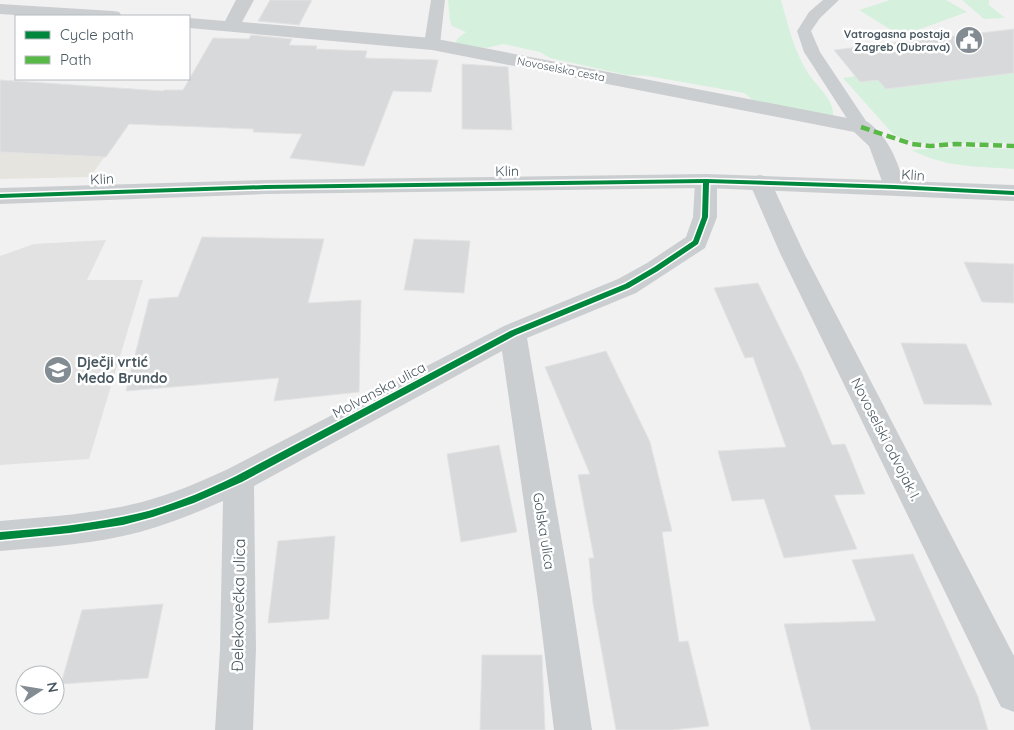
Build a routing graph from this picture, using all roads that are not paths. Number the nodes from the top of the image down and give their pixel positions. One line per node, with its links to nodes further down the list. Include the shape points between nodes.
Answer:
1 (245, 0): 8 (street)
2 (438, 0): 9 (lane)
3 (832, 0): 10 (lane, via 814,15 804,31 812,52)
4 (54, 5): 5 (street); 6 (street)
5 (0, 8)
6 (108, 15)
7 (190, 23): 8 (street, Novoselska cesta)
8 (231, 26): 9 (street, Novoselska cesta)
9 (432, 44): 10 (street, Novoselska cesta)
10 (861, 127): 13 (street, via 878,141)
11 (706, 181): 12 (street, Klin); 15 (street, Klin, via 266,187); 16 (street, Molvanska ulica, via 705,217 696,242 626,286)
12 (760, 182): 13 (street, Klin); 19 (street, Novoselski odvojak I.)
13 (894, 187): 14 (street, Klin)
14 (1014, 193)
15 (0, 196)
16 (513, 333): 17 (street, Molvanska ulica); 21 (street, Golska ulica)
17 (240, 479): 18 (street, Molvanska ulica, via 194,500 139,517 56,531); 20 (street, Đelekovečka ulica)
18 (0, 536)
19 (1014, 694)
20 (234, 730)
21 (573, 730)

